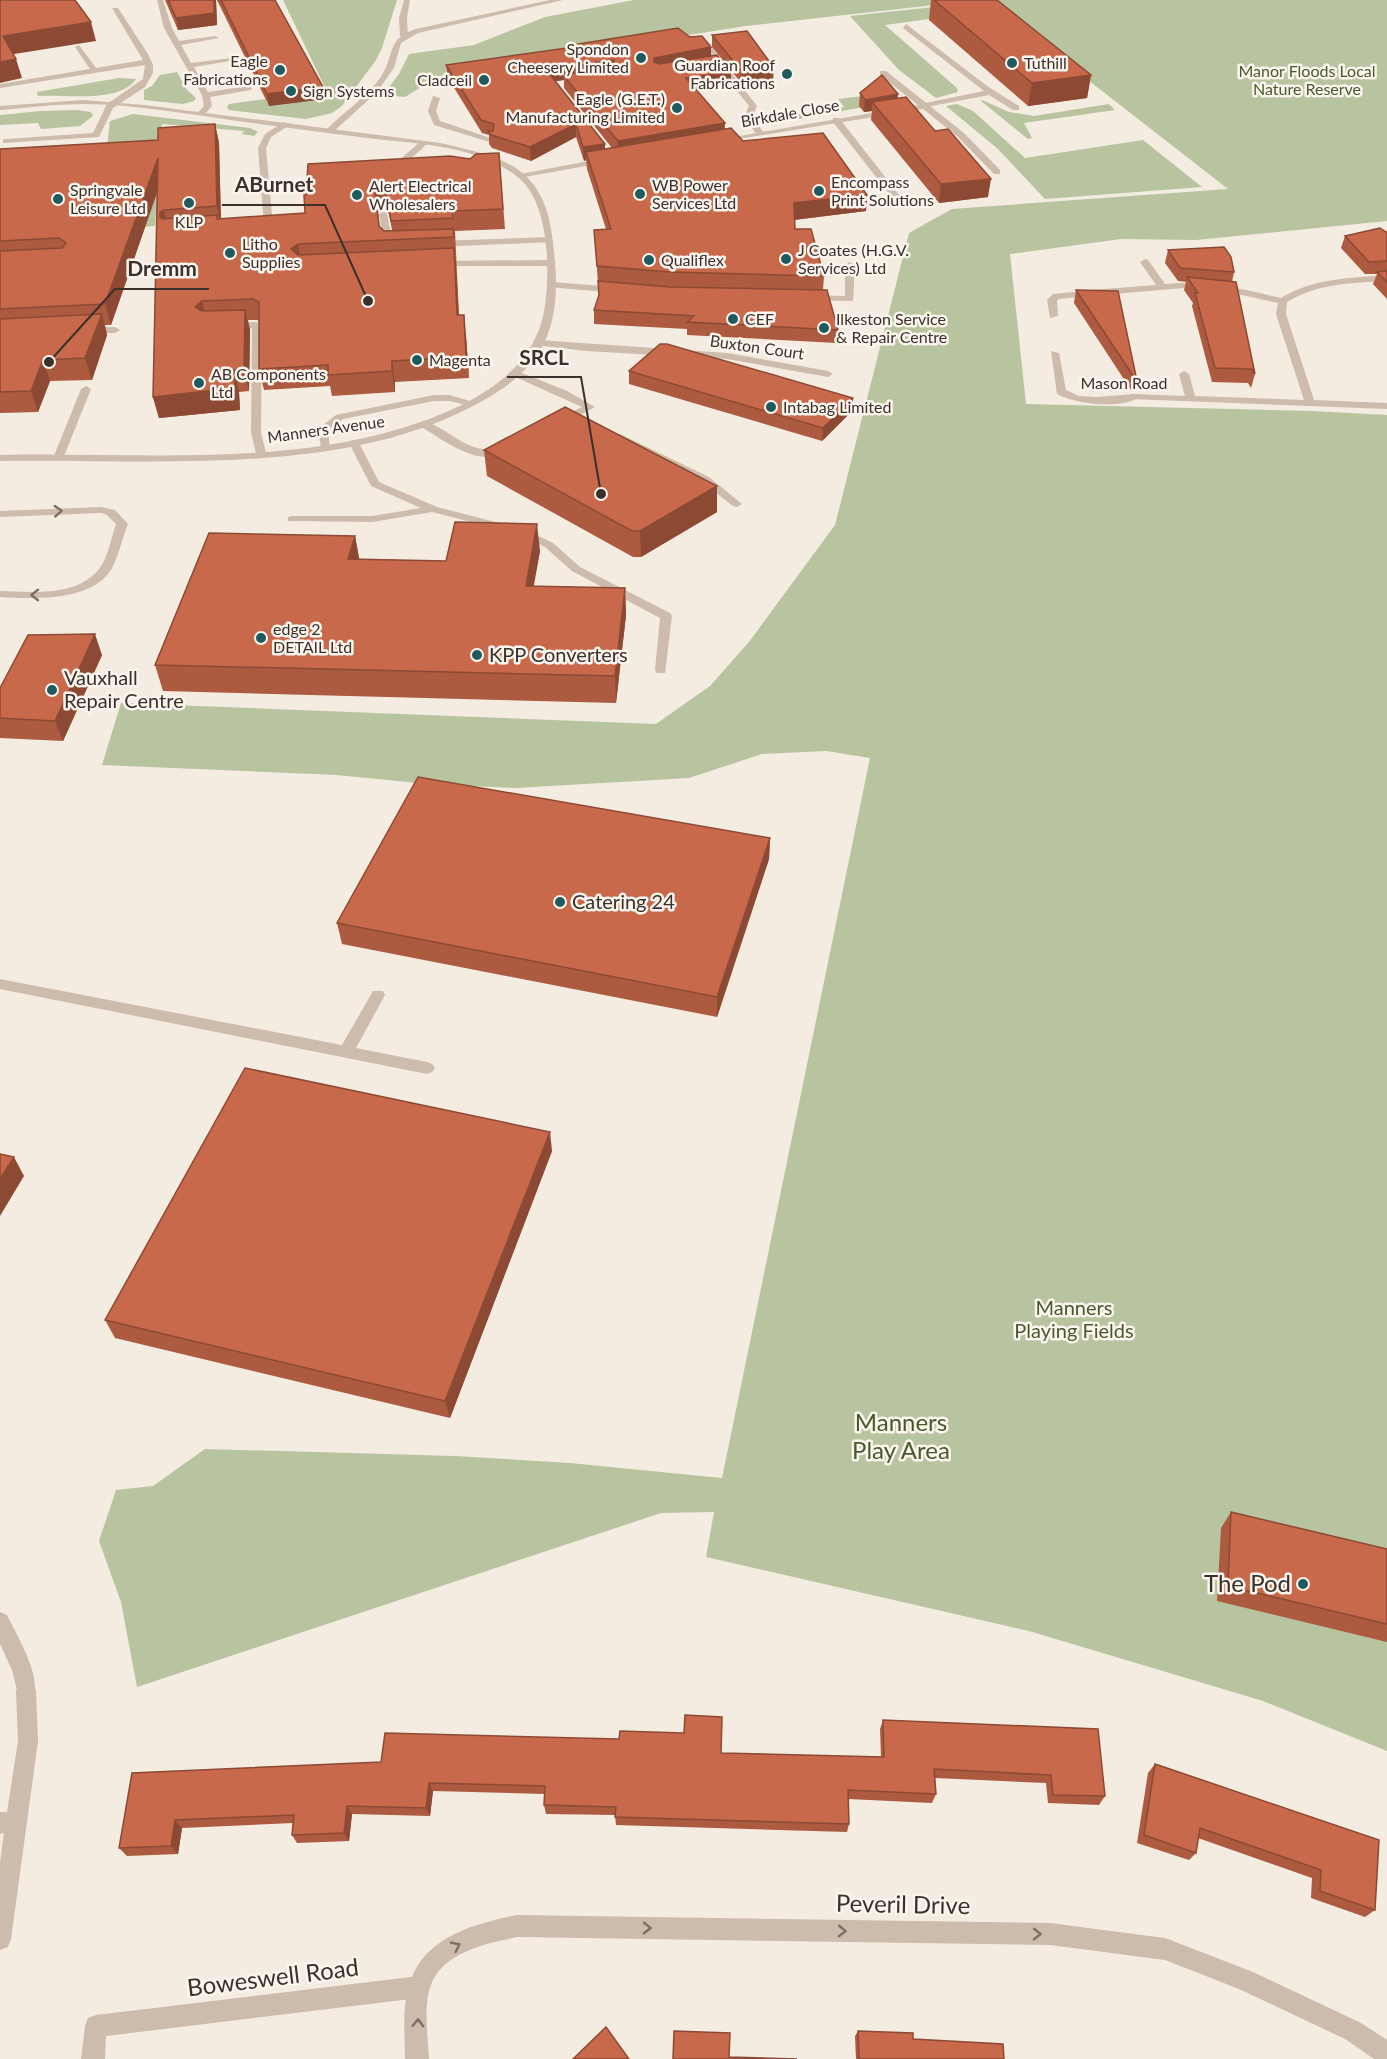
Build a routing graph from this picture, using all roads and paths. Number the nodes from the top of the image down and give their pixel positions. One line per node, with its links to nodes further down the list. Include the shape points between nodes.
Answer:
1 (160, 0): 10 (street)
2 (407, 0): 8 (street)
3 (556, 0): 5 (street)
4 (115, 10): 14 (street)
5 (467, 21): 7 (street); 8 (street, via 427,26)
6 (906, 26): 24 (street)
7 (476, 29)
8 (404, 36): 34 (street, via 378,85)
9 (214, 38): 10 (street)
10 (177, 43): 17 (street)
11 (704, 43): 15 (street)
12 (79, 47): 18 (street)
13 (232, 60): 17 (street)
14 (147, 62): 18 (street); 27 (street, via 148,77 140,88)
15 (719, 63): 16 (street); 36 (street, via 753,106 748,117)
16 (709, 64)
17 (190, 65): 21 (street)
18 (94, 70): 22 (street)
19 (883, 73): 28 (street)
20 (242, 76): 21 (street)
21 (200, 82): 25 (street)
22 (0, 86)
23 (248, 88): 25 (street)
24 (990, 92): 28 (street, Birkdale Close); 30 (street)
25 (206, 94): 31 (street, via 208,106)
26 (436, 98): 35 (street)
27 (111, 104): 29 (street, Manners Avenue); 31 (street, Manners Avenue); 37 (street, via 96,135)
28 (924, 106): 32 (street, Birkdale Close); 44 (street, via 961,135)
29 (0, 108)
30 (1016, 108)
31 (201, 113): 33 (street, Manners Avenue)
32 (836, 120): 36 (street, Birkdale Close); 46 (street)
33 (287, 124): 34 (street, Manners Avenue); 48 (street, via 268,136 262,148 269,227)
34 (330, 130): 35 (street, Manners Avenue)
35 (426, 134): 38 (street, via 445,127); 42 (street); 45 (street, Manners Avenue, via 504,165)
36 (760, 134): 39 (street, Birkdale Close)
37 (6, 141)
38 (490, 141)
39 (709, 142)
40 (608, 151): 45 (street, via 614,159)
41 (390, 164): 42 (street)
42 (400, 164): 43 (street)
43 (417, 165)
44 (997, 172)
45 (519, 175): 49 (street, Manners Avenue, via 540,198)
46 (897, 198)
47 (384, 214): 51 (street, via 388,246)
48 (250, 229)
49 (549, 240): 50 (street); 53 (street, Manners Avenue)
50 (421, 245)
51 (399, 246)
52 (1145, 262): 58 (street)
53 (550, 263): 54 (street); 57 (street, Manners Avenue)
54 (432, 264)
55 (850, 266): 60 (street, via 850,299)
56 (1387, 278): 61 (street, via 1324,284)
57 (551, 285): 59 (street); 66 (street, Manners Avenue, via 548,314)
58 (1161, 285): 61 (street, via 1206,286); 62 (street, via 1056,296 1052,300)
59 (628, 291)
60 (802, 298)
61 (1283, 301): 74 (street, via 1281,314)
62 (1053, 316)
63 (217, 326): 82 (street, via 257,325 256,433)
64 (115, 330): 65 (street)
65 (80, 331)
66 (538, 343): 68 (street, Manners Avenue, via 533,354); 69 (street, Buxton Court, via 726,356)
67 (1054, 353): 72 (street, Mason Road, via 1061,392 1074,398)
68 (513, 373): 73 (street, Manners Avenue); 77 (street, via 590,407 579,417)
69 (828, 374)
70 (1184, 374): 72 (street, Mason Road)
71 (86, 389): 83 (street)
72 (1191, 399): 74 (street, Mason Road)
73 (472, 403): 76 (street, Manners Avenue); 81 (street, via 434,398 340,417 323,429)
74 (1310, 403): 75 (street, Mason Road)
75 (1387, 406)
76 (424, 424): 79 (street, Manners Avenue); 80 (street, via 479,454 495,455)
77 (554, 425)
78 (605, 429): 85 (street, via 705,479)
79 (354, 443): 81 (street, Manners Avenue); 86 (street, via 375,484)
80 (515, 445)
81 (326, 447): 82 (street, Manners Avenue)
82 (261, 453): 83 (street, Manners Avenue)
83 (59, 456): 84 (street, Manners Avenue)
84 (0, 458)
85 (737, 504)
86 (433, 509): 88 (street, via 372,519); 90 (street, via 549,544 576,569 666,616)
87 (0, 514): 89 (street, one-way to 89, via 101,510 111,512 122,524 106,568 83,586 44,595)
88 (292, 519)
89 (0, 594)
90 (661, 670)
91 (0, 984): 93 (street)
92 (378, 995): 93 (street)
93 (347, 1051): 94 (street)
94 (427, 1068)
95 (0, 1622): 96 (street, via 22,1669 26,1691 28,1740)
96 (9, 1823): 97 (street)
97 (0, 1939)
98 (419, 1988): 99 (street, Peveril Drive, one-way to 99, via 433,1958 488,1931 518,1926 1050,1934 1165,1949 1245,1980 1353,2031); 100 (street, Boweswell Road, via 96,2026); 101 (street, one-way to 98)
99 (1387, 2054)
100 (93, 2059)
101 (417, 2059)

